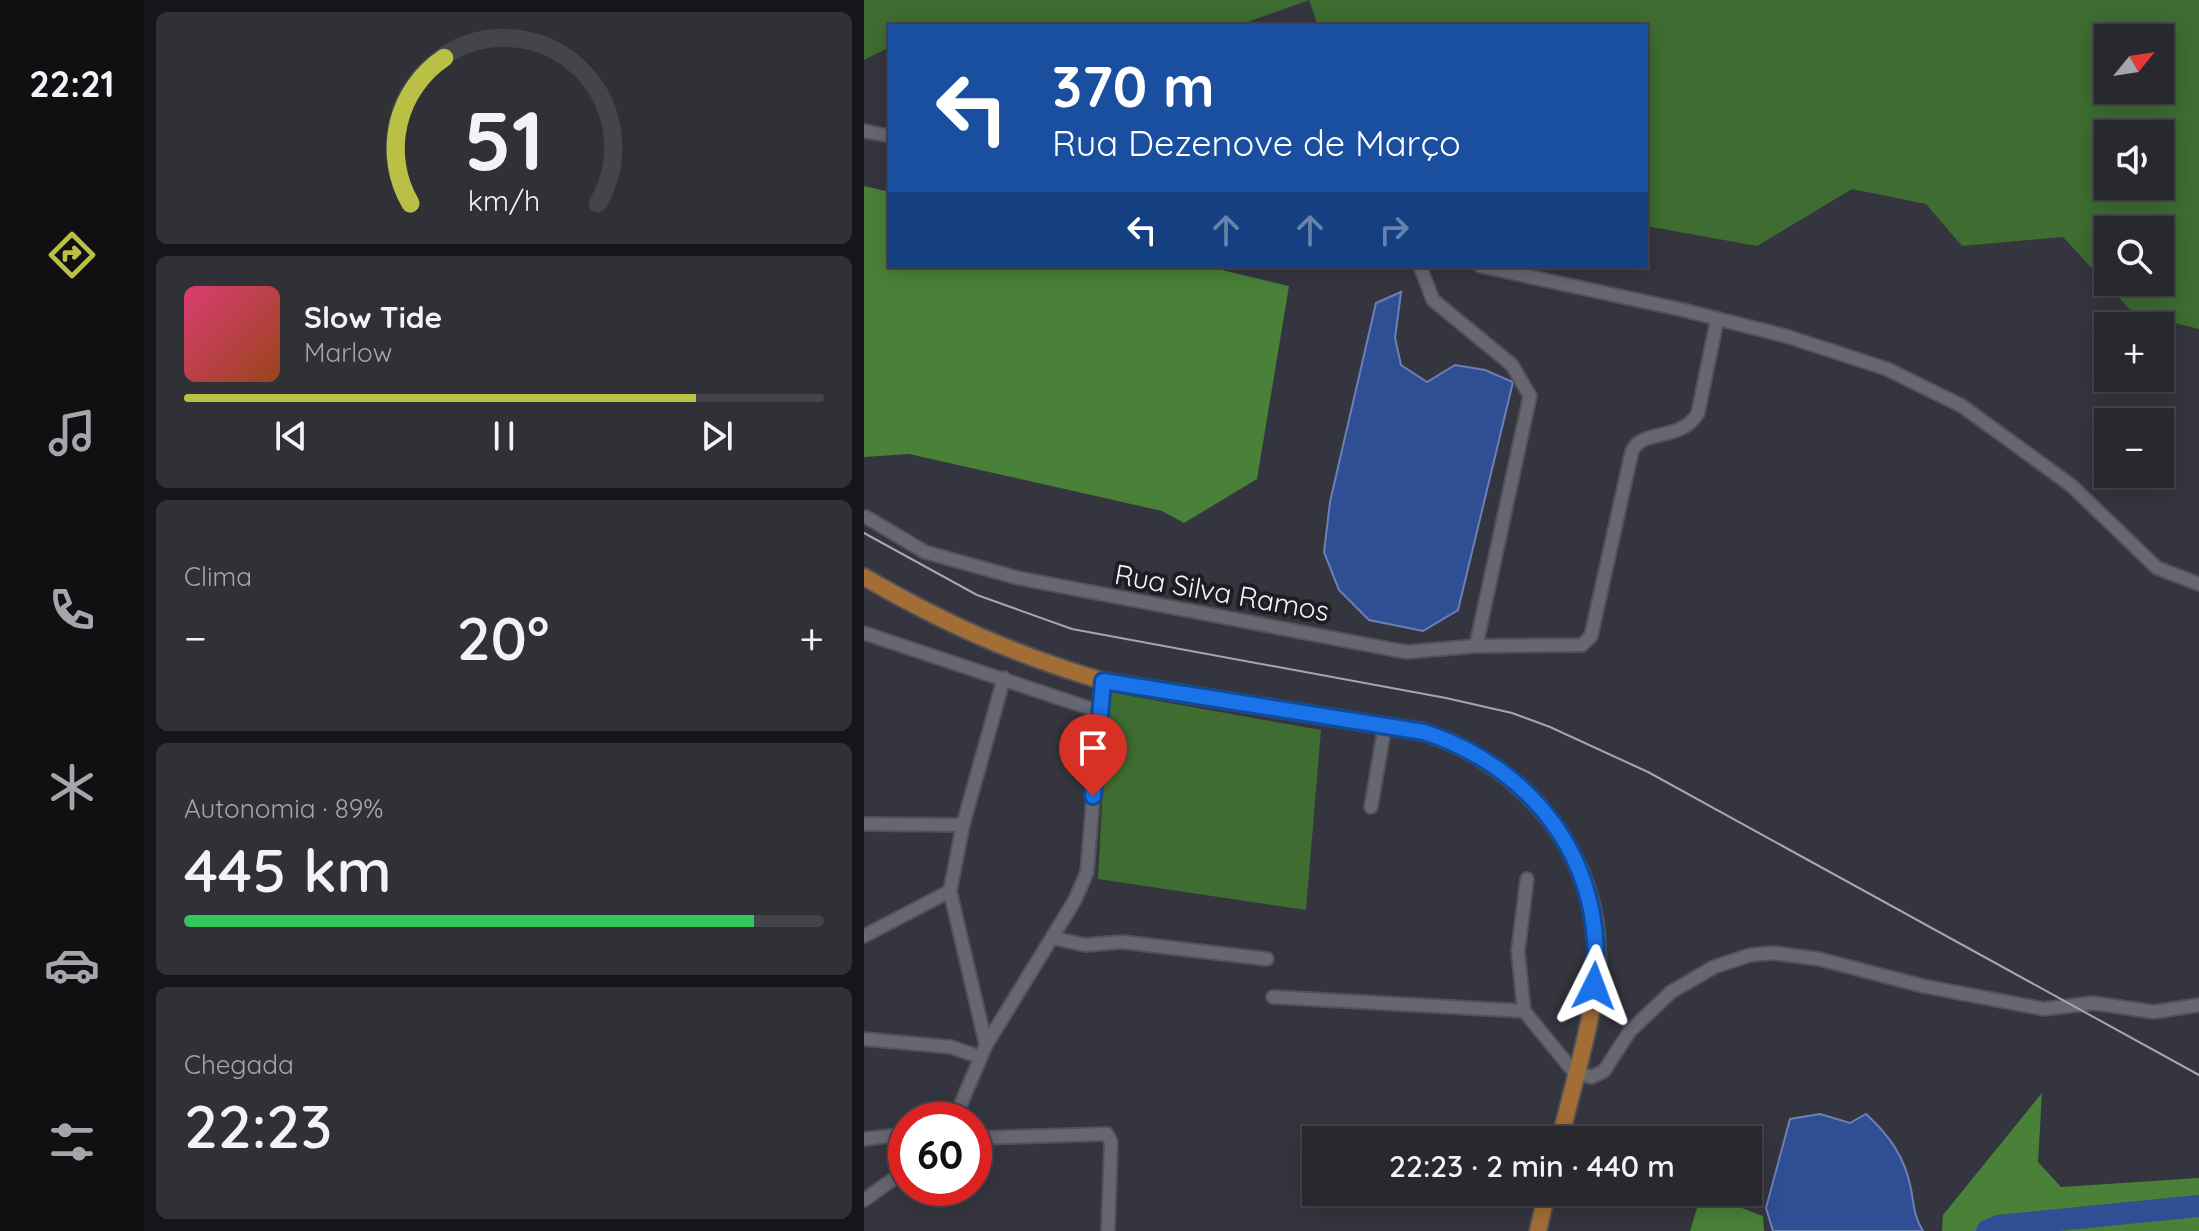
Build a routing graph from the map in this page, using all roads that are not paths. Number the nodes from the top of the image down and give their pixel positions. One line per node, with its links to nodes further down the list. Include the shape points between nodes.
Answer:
1 (864, 131): 2 (street)
2 (888, 136)
3 (1421, 268): 10 (street, via 1433,300 1512,365 1530,396)
4 (1489, 268): 5 (street)
5 (1717, 320): 8 (street, via 1855,356 1962,406 2072,486 2146,559); 10 (street, Rua Silva Ramos, via 1693,422 1682,431 1643,441 1632,451 1591,636 1582,645)
6 (866, 517): 10 (street, Rua Silva Ramos, via 925,552 1018,578 1407,652)
7 (864, 577): 12 (main road, via 1001,649)
8 (2199, 584)
9 (864, 633): 11 (street)
10 (1476, 646)
11 (1004, 678): 13 (street); 17 (street)
12 (1103, 681): 13 (street); 14 (main road)
13 (1098, 711): 21 (street, via 1087,872)
14 (1385, 725): 15 (street); 28 (main road, via 1455,742 1514,781 1551,818 1578,863 1593,909 1597,965)
15 (1371, 807)
16 (864, 824): 17 (street)
17 (963, 825): 19 (street)
18 (1527, 879): 25 (street, via 1518,951)
19 (950, 891): 20 (street); 27 (street)
20 (864, 936)
21 (1053, 938): 22 (street); 27 (street)
22 (1267, 959)
23 (1273, 997): 25 (street)
24 (2199, 1005): 28 (street, via 2154,1012 2093,1003 2044,1009 1819,959 1750,955 1694,977 1648,1012 1600,1075)
25 (1524, 1011): 28 (street)
26 (864, 1039): 27 (street)
27 (983, 1051): 29 (street)
28 (1574, 1072): 30 (main road)
29 (962, 1102)
30 (1563, 1126)
31 (888, 1136): 33 (street)
32 (992, 1138): 37 (street, via 1108,1136)
33 (864, 1139)
34 (888, 1183): 35 (street)
35 (864, 1200)
36 (1544, 1206): 38 (main road)
37 (1108, 1231)
38 (1538, 1231)

